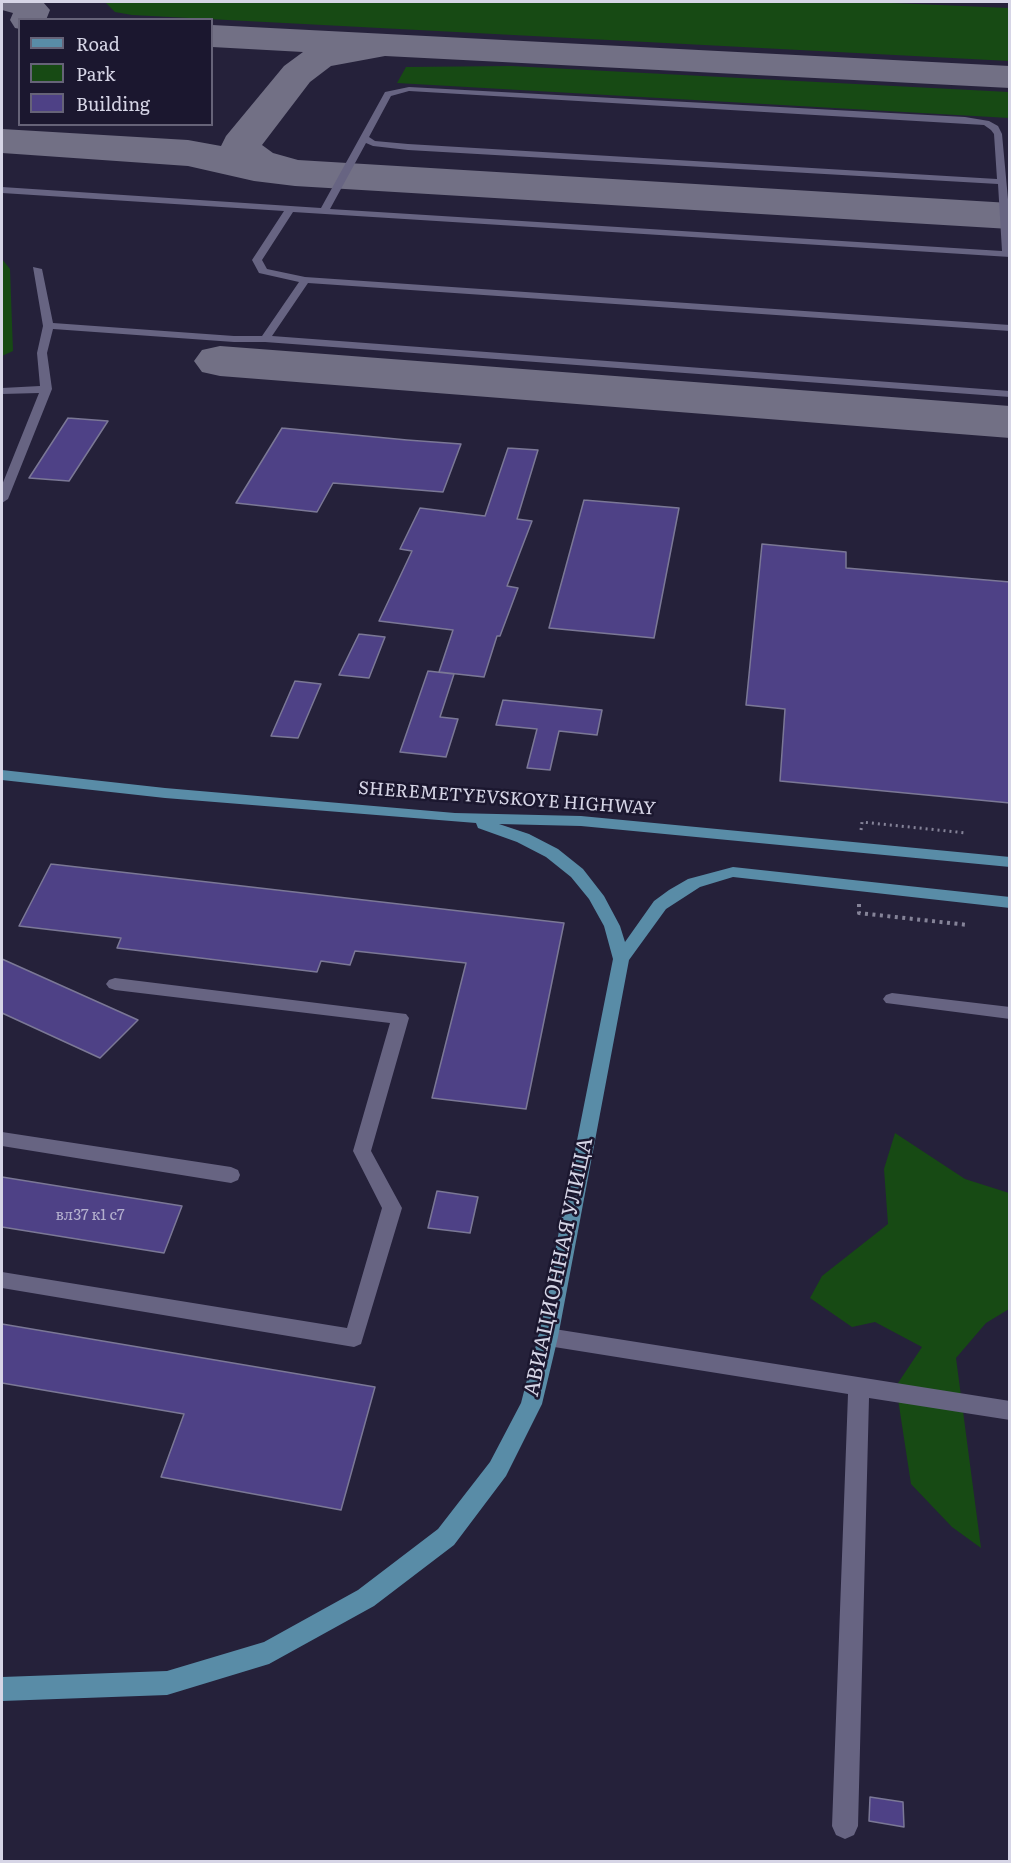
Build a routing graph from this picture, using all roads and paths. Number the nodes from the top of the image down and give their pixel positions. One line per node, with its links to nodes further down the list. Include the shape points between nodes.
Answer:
1 (363, 138): 2 (lane, via 408,147); 2 (lane, via 388,94 409,89 965,120 995,128); 5 (lane)
2 (1002, 182): 6 (lane)
3 (2, 190): 4 (lane)
4 (290, 209): 5 (lane); 8 (lane, via 257,260 263,271)
5 (324, 211): 6 (lane)
6 (1008, 254)
7 (36, 269): 9 (lane)
8 (305, 280): 10 (lane); 11 (lane)
9 (48, 326): 11 (lane); 12 (lane, via 42,353)
10 (1010, 328)
11 (265, 339): 14 (lane)
12 (46, 389): 13 (lane); 15 (lane)
13 (2, 391)
14 (1010, 394)
15 (2, 499)
16 (2, 775): 17 (main road, SHEREMETYEVSKOYE HIGHWAY)
17 (455, 818): 20 (main road, SHEREMETYEVSKOYE HIGHWAY, via 581,821); 24 (main road, АВИАЦИОННАЯ УЛИЦА, via 523,838 577,873 596,896 612,927)
18 (862, 822): 19 (path)
19 (966, 833)
20 (1010, 862)
21 (1010, 903): 24 (main road, АВИАЦИОННАЯ УЛИЦА, via 733,872 693,883 660,905)
22 (859, 913): 23 (path)
23 (968, 925)
24 (621, 959): 31 (main road, АВИАЦИОННАЯ УЛИЦА)
25 (115, 984): 30 (lane, via 400,1018 362,1151 392,1208 354,1338)
26 (892, 999): 27 (lane)
27 (1010, 1013)
28 (2, 1139): 29 (lane)
29 (231, 1175)
30 (2, 1280)
31 (548, 1337): 32 (lane); 34 (main road, АВИАЦИОННАЯ УЛИЦА, via 531,1404 498,1469 446,1537 366,1599 269,1653 167,1683)
32 (859, 1386): 33 (lane); 35 (lane)
33 (1010, 1411)
34 (2, 1689)
35 (845, 1826)

